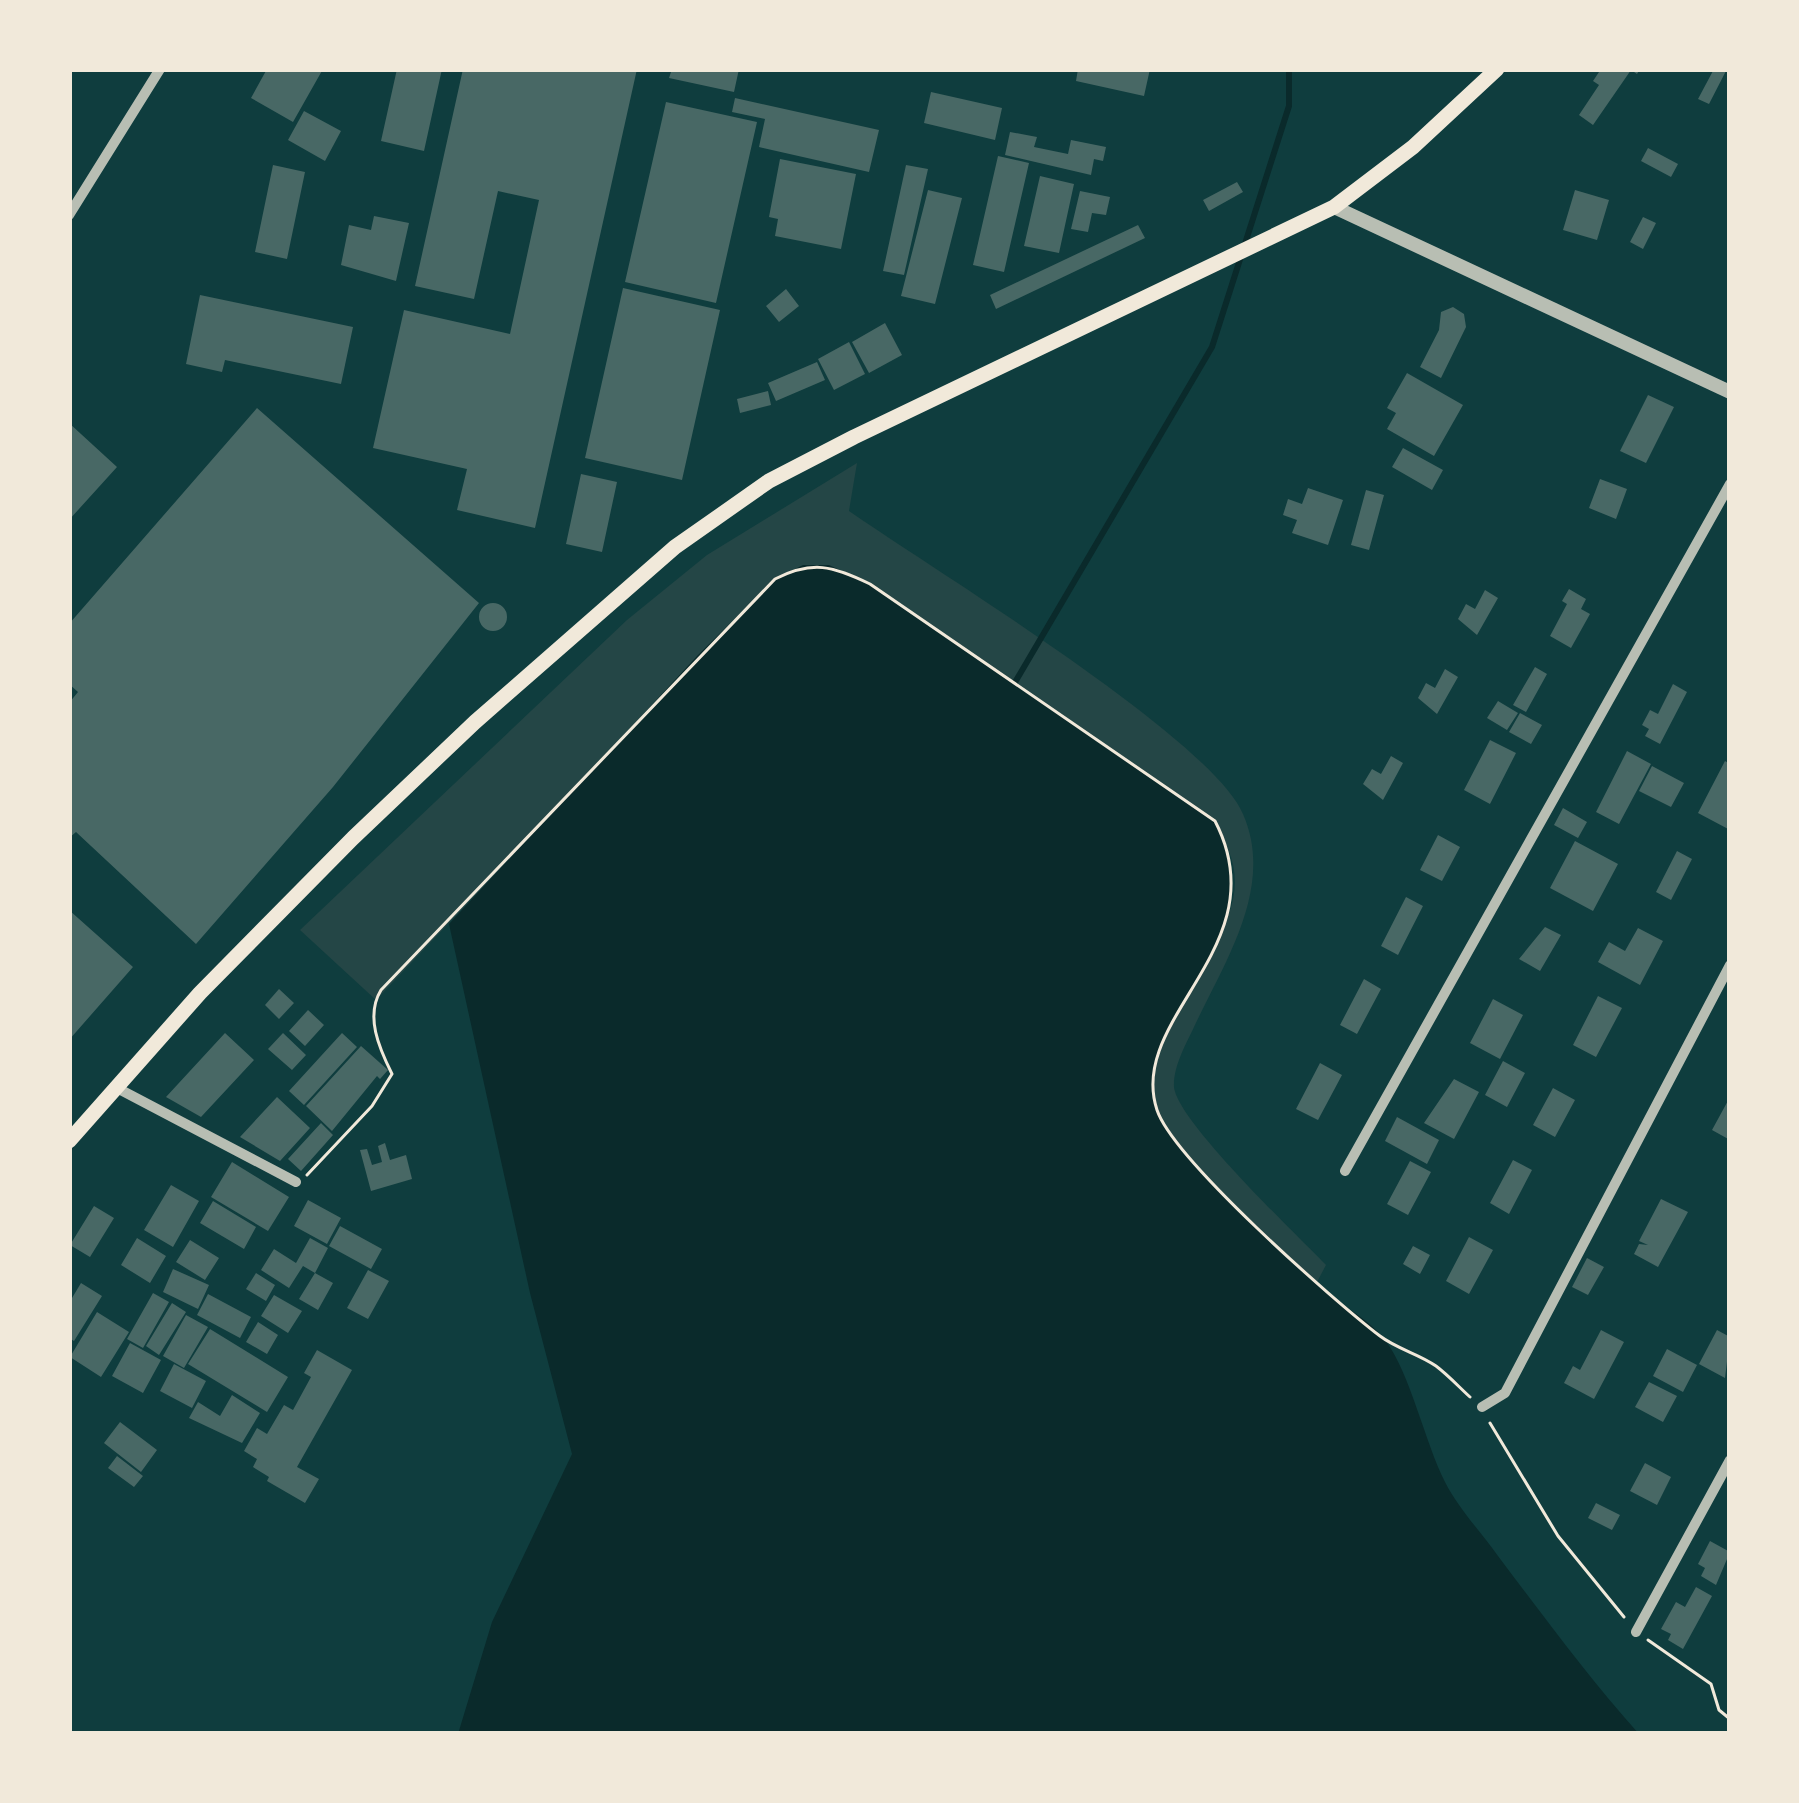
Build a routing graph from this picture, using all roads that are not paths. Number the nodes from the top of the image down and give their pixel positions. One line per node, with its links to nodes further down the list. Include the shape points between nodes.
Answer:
1 (160, 69): 4 (street)
2 (1497, 69): 3 (main road)
3 (1334, 207): 5 (street); 8 (main road, via 854,436 769,481 675,548 353,838)
4 (69, 215)
5 (1730, 392)
6 (1730, 484): 10 (street)
7 (1730, 965): 12 (street, via 1505,1393)
8 (117, 1088): 9 (main road); 11 (street)
9 (69, 1142)
10 (1345, 1171)
11 (296, 1182)
12 (1482, 1407)
13 (1730, 1460): 14 (street)
14 (1636, 1632)

